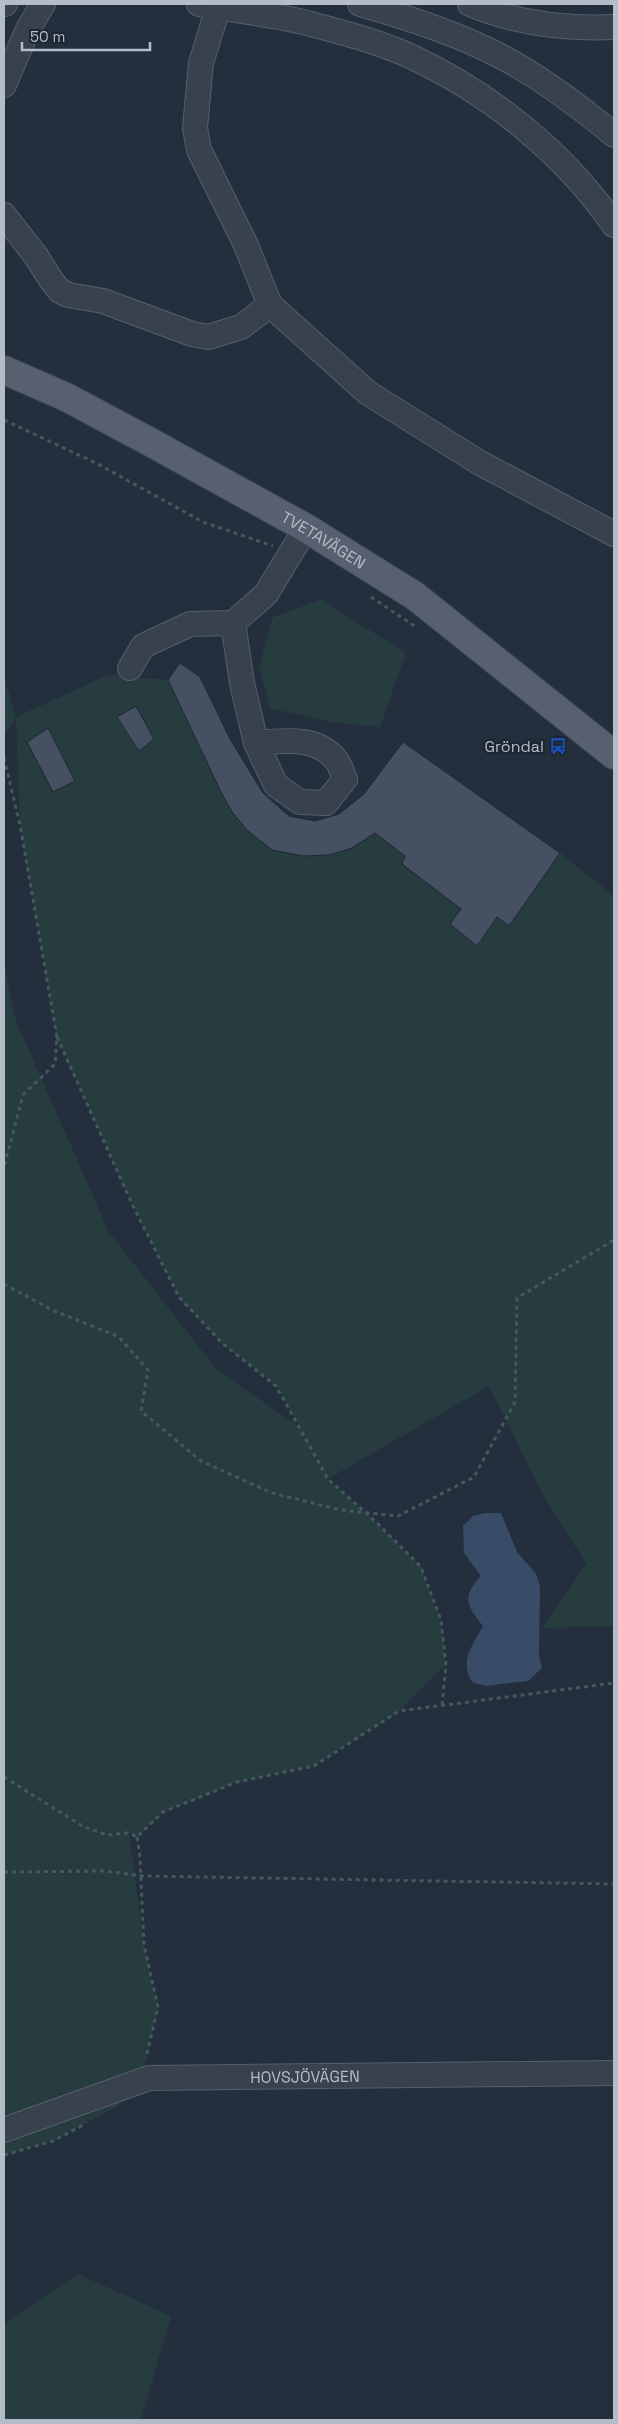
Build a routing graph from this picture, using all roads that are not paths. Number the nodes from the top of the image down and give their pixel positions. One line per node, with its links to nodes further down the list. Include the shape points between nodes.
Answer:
1 (43, 4): 6 (street, via 28,28)
2 (360, 4): 7 (street, via 462,39 504,59 586,112)
3 (470, 4): 5 (street, via 540,23)
4 (208, 6): 9 (street, via 274,15 310,24 384,46 442,73 514,120 544,146 575,176); 10 (street, via 195,128 199,150)
5 (614, 27)
6 (4, 85)
7 (614, 135)
8 (4, 215): 10 (street, via 51,280 68,295 103,301 208,337 240,327)
9 (614, 225)
10 (270, 305): 13 (street, via 368,393 480,463)
11 (4, 370): 12 (main road, TVETAVÄGEN, via 74,401)
12 (306, 528): 14 (street, via 266,594); 17 (main road, TVETAVÄGEN, via 415,596)
13 (614, 534)
14 (233, 622): 15 (street, via 190,624 143,646); 16 (street, via 242,683)
15 (130, 668)
16 (256, 743)
17 (614, 755)
18 (614, 2073): 19 (street, HOVSJÖVÄGEN, via 150,2078)
19 (4, 2130)

